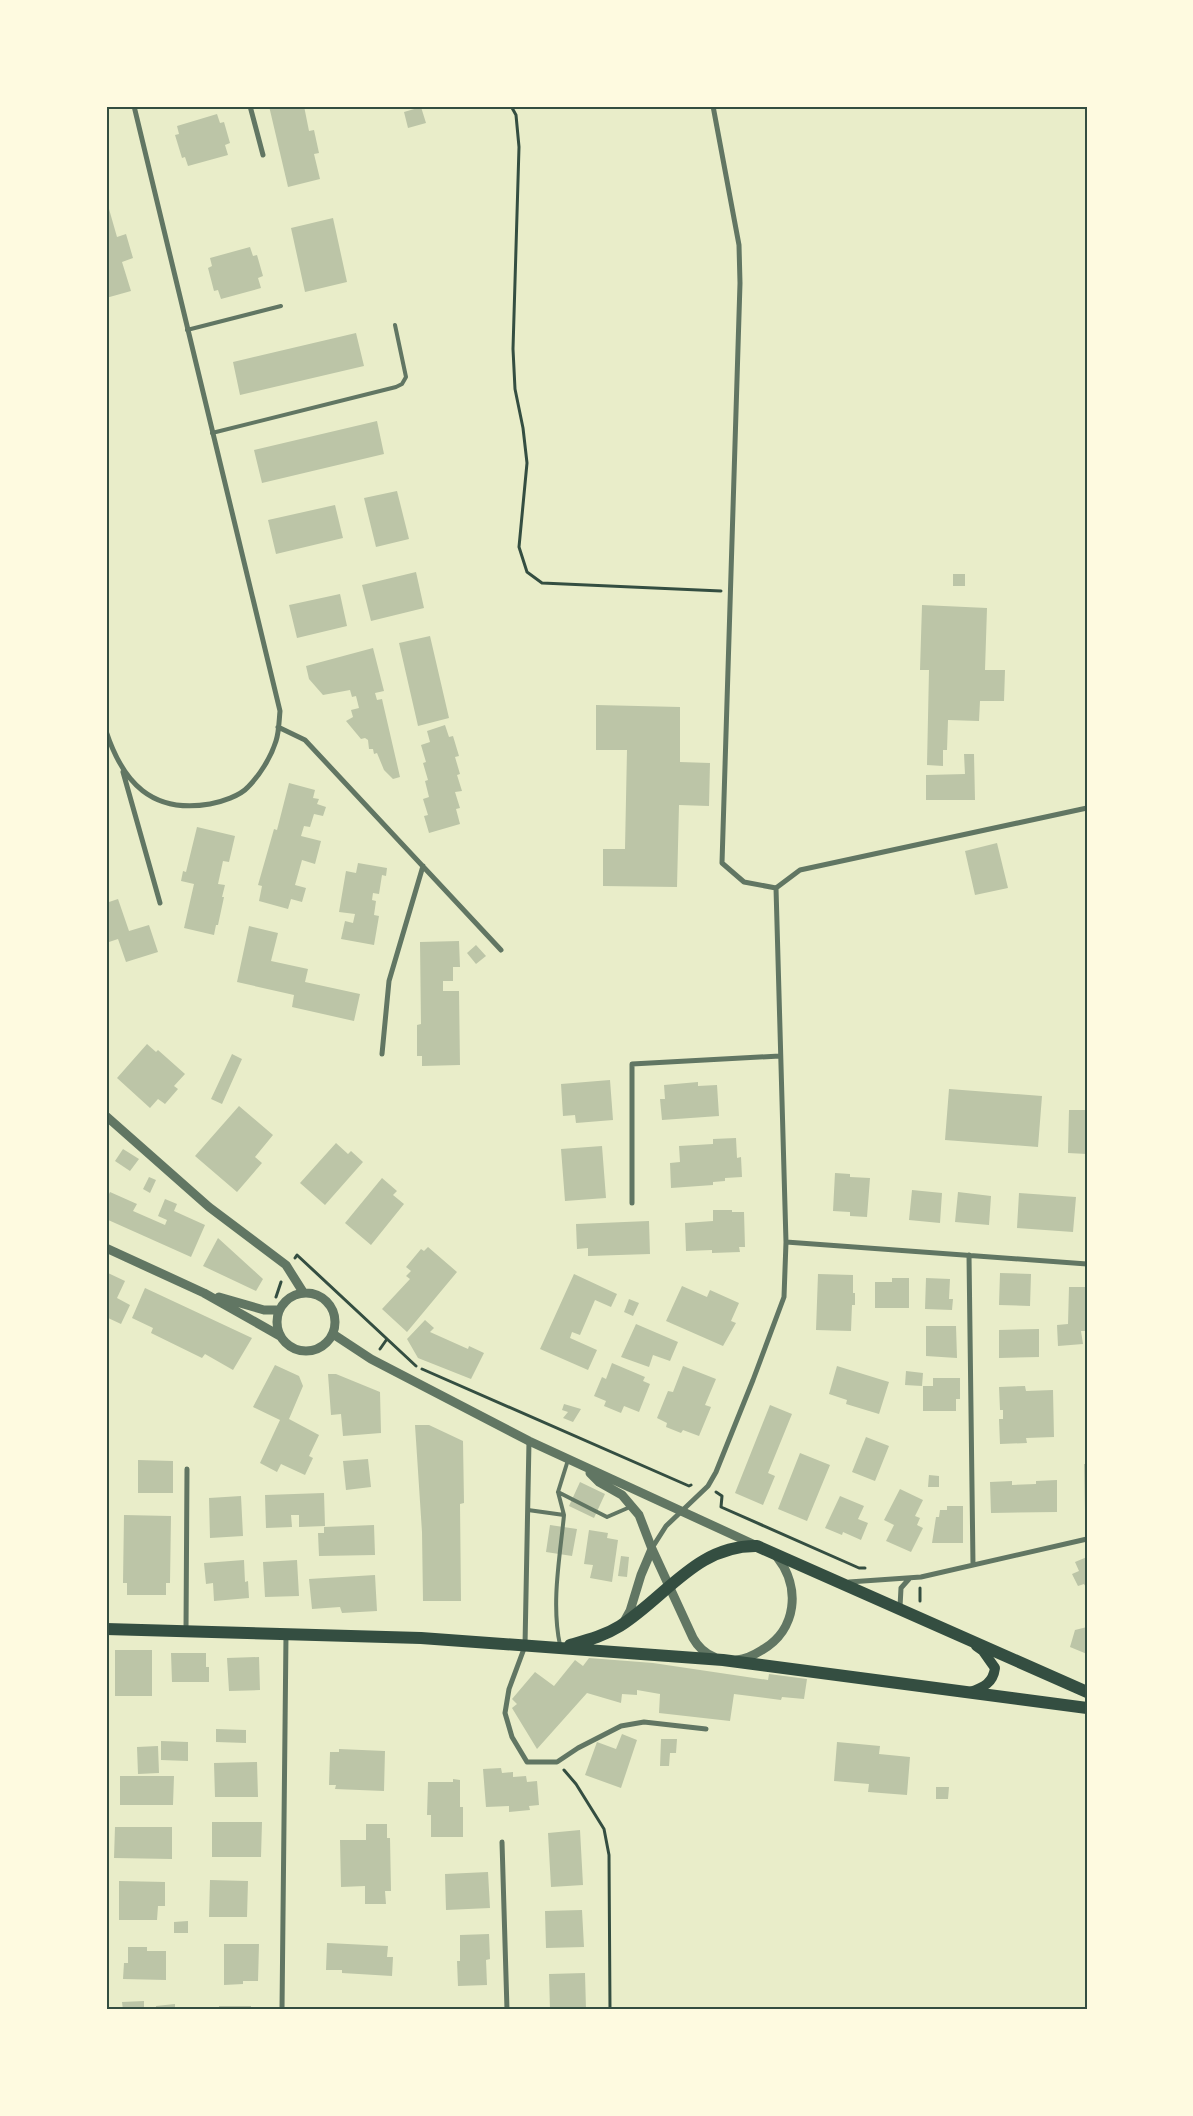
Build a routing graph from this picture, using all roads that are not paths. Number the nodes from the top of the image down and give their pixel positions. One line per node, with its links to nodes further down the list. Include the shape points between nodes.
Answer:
1 (134, 106): 7 (street)
2 (250, 106): 4 (street)
3 (713, 106): 14 (street, via 739,245 740,283 722,863 744,882)
4 (263, 156)
5 (280, 306): 7 (lane)
6 (395, 325): 8 (lane, via 406,377 402,384)
7 (187, 330): 8 (street)
8 (212, 434): 9 (street, via 280,711)
9 (278, 727): 11 (street, via 276,741 264,766 247,789 219,802 192,807 165,804 145,793); 13 (street, via 305,740)
10 (106, 731): 11 (street)
11 (123, 772): 15 (street)
12 (1087, 808): 14 (street, via 800,870)
13 (423, 866): 16 (street); 17 (street, via 389,981)
14 (776, 888): 18 (street)
15 (160, 903)
16 (501, 950)
17 (382, 1054)
18 (780, 1056): 20 (street, via 632,1064); 21 (street)
19 (106, 1116): 25 (street, via 209,1207 286,1265)
20 (632, 1203)
21 (786, 1242): 23 (street); 37 (street, via 784,1297 753,1380 708,1486)
22 (106, 1248): 26 (street)
23 (970, 1255): 24 (street); 43 (street)
24 (1087, 1264)
25 (303, 1292): 27 (street, via 288,1298); 28 (street, via 323,1297 330,1305 334,1314)
26 (204, 1293): 27 (street, via 264,1310); 29 (street)
27 (278, 1310): 29 (street)
28 (333, 1334): 29 (street, via 328,1342 311,1351 293,1348); 30 (street, via 371,1359)
29 (280, 1336)
30 (529, 1441): 31 (street); 36 (street)
31 (568, 1460): 32 (street); 34 (lane)
32 (584, 1467): 35 (street); 37 (street)
33 (187, 1469): 50 (street)
34 (558, 1492): 35 (lane, via 607,1517); 38 (lane)
35 (632, 1506): 41 (street)
36 (528, 1510): 38 (lane); 53 (street)
37 (680, 1512): 40 (street); 41 (street)
38 (564, 1514): 54 (lane, via 556,1612)
39 (1087, 1539): 43 (street)
40 (757, 1546): 42 (main road); 46 (main road, via 733,1547 712,1555)
41 (652, 1548): 46 (street); 48 (street)
42 (776, 1556): 45 (main road); 55 (street, via 786,1568 791,1586 793,1606 788,1626 758,1653 742,1660)
43 (972, 1565): 44 (street)
44 (909, 1579): 45 (street); 47 (street, via 901,1588)
45 (838, 1583): 47 (main road)
46 (669, 1587): 48 (main road); 55 (street, via 698,1647)
47 (900, 1610): 52 (main road)
48 (622, 1625): 54 (main road, via 602,1636)
49 (106, 1629): 50 (main road)
50 (186, 1631): 51 (main road)
51 (286, 1634): 53 (main road, via 420,1638); 61 (street)
52 (966, 1638): 56 (main road, via 983,1651 995,1668 994,1677 988,1684); 57 (main road)
53 (525, 1646): 54 (main road); 59 (street, via 509,1689 506,1713 512,1737 527,1762 557,1762 621,1726 644,1722)
54 (560, 1648): 55 (main road)
55 (723, 1660): 56 (main road)
56 (969, 1692): 58 (main road)
57 (1087, 1692)
58 (1087, 1708)
59 (706, 1730)
60 (502, 1842): 62 (street)
61 (282, 2010)
62 (507, 2010)

